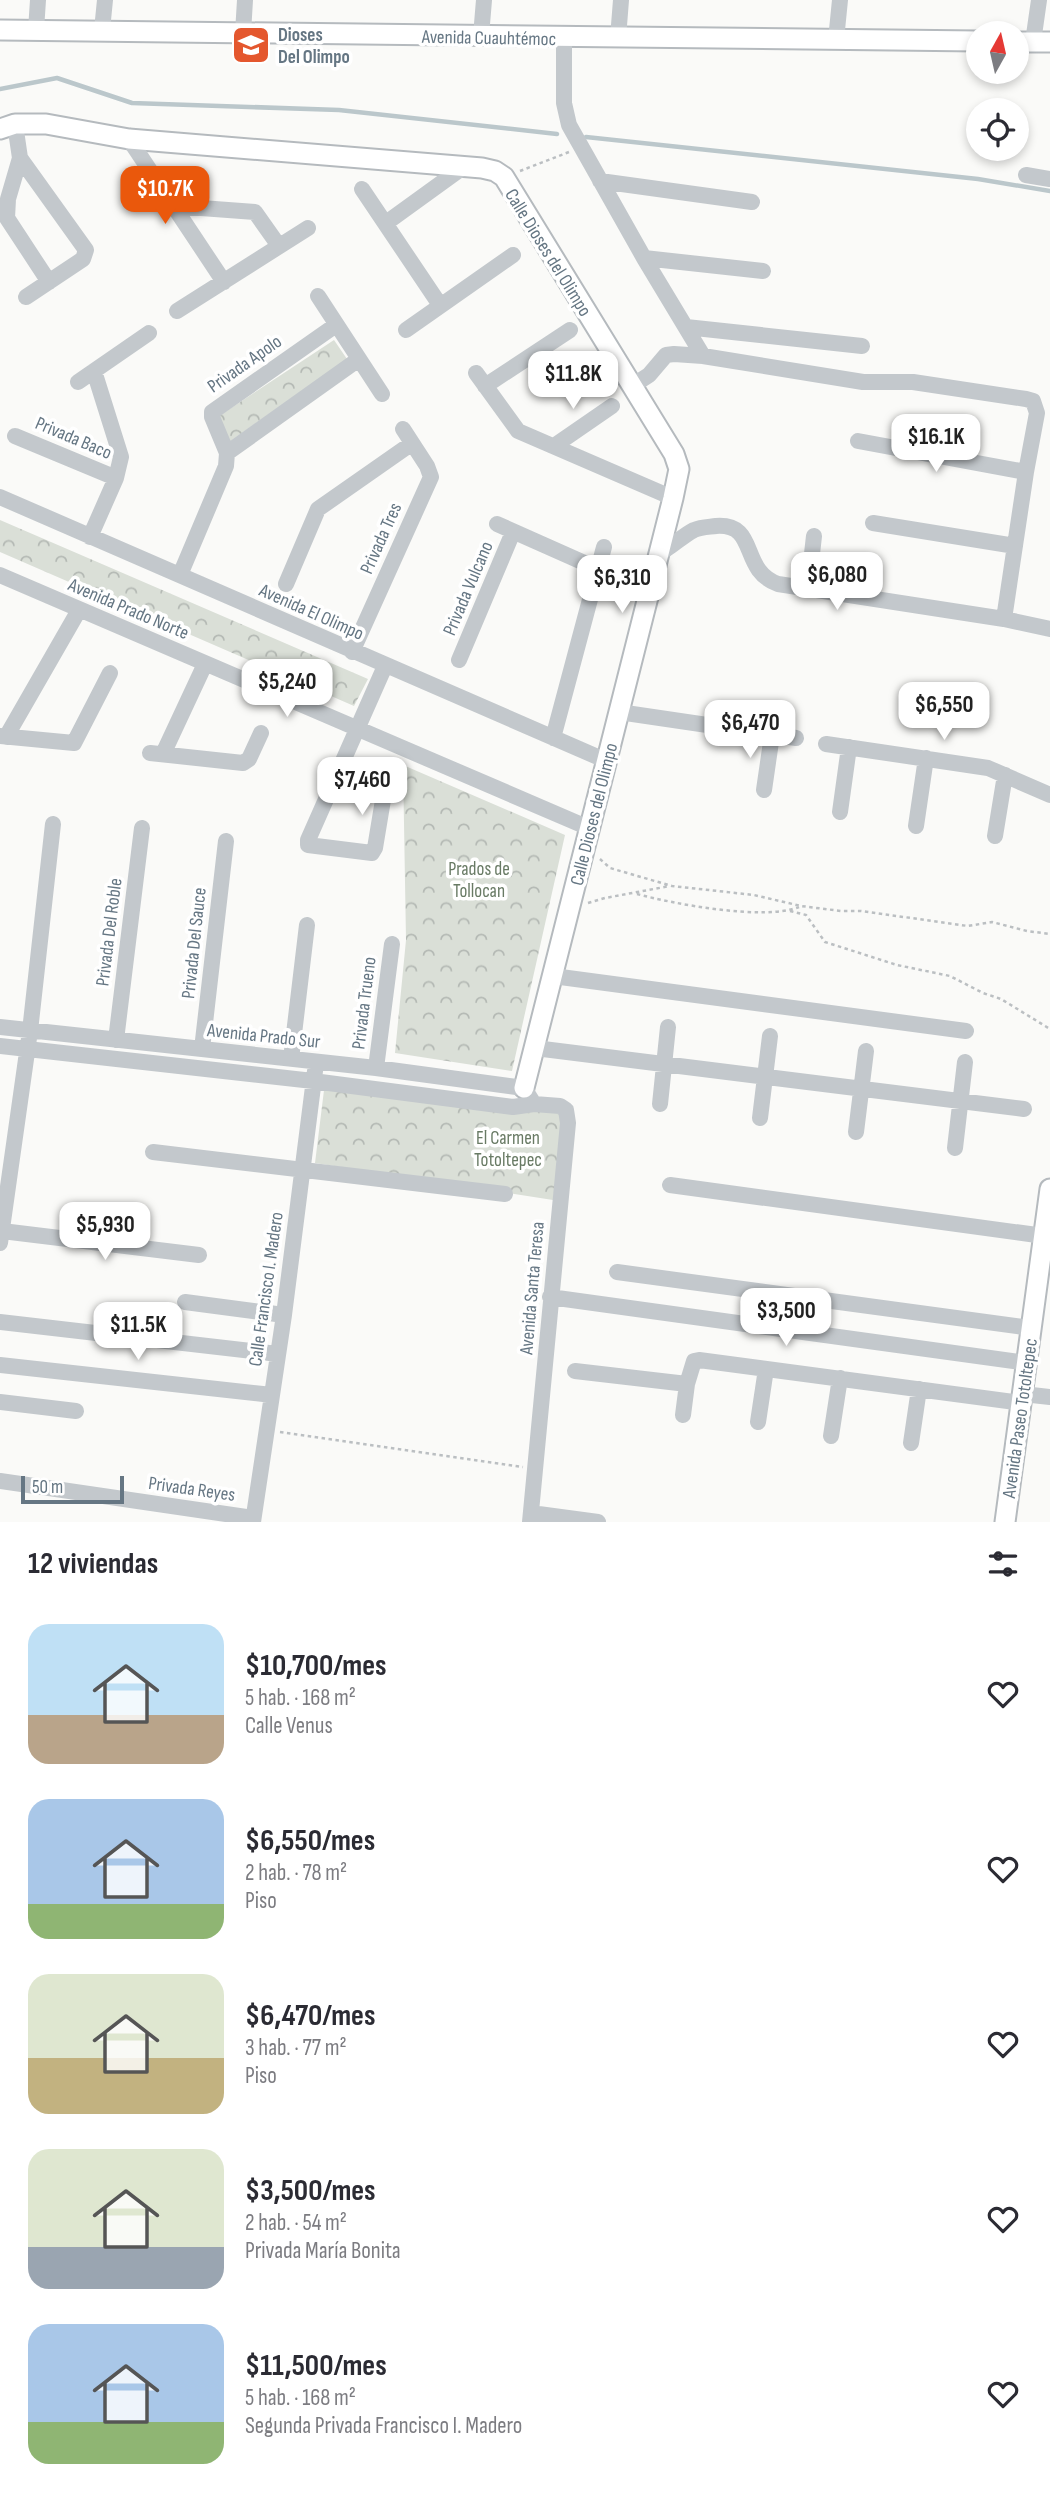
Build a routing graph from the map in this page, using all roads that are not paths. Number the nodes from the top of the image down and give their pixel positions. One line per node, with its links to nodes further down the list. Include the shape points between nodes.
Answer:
1 (38, 0): 9 (street)
2 (105, 0): 10 (street)
3 (245, 0): 11 (street)
4 (484, 0): 12 (street)
5 (621, 0): 14 (street)
6 (840, 0): 15 (street)
7 (1039, 0): 17 (street)
8 (0, 30): 9 (main road, Avenida Cuauhtémoc)
9 (36, 30): 10 (main road, Avenida Cuauhtémoc)
10 (102, 30): 11 (main road, Avenida Cuauhtémoc)
11 (243, 33): 12 (main road, Avenida Cuauhtémoc)
12 (481, 36): 13 (main road, Avenida Cuauhtémoc)
13 (564, 38): 14 (main road, Avenida Cuauhtémoc); 24 (street, via 566,115)
14 (618, 38): 15 (main road, Avenida Cuauhtémoc)
15 (836, 40): 16 (main road, Avenida Cuauhtémoc)
16 (966, 41)
17 (1033, 42)
18 (7, 127): 19 (main road, Calle Dioses del Olimpo, via 46,124); 20 (street)
19 (128, 139): 21 (main road, Calle Dioses del Olimpo); 28 (street)
20 (20, 158): 26 (street); 35 (street, via 86,250 83,259)
21 (462, 167): 29 (street); 51 (main road, Calle Dioses del Olimpo, via 489,169 504,177)
22 (1026, 175): 23 (street)
23 (1050, 179)
24 (600, 181): 27 (street); 33 (street)
25 (362, 189): 29 (street)
26 (4, 198): 35 (street, via 7,218)
27 (752, 202)
28 (174, 206): 31 (street, via 255,212); 36 (street)
29 (386, 223): 39 (street)
30 (308, 228): 31 (street)
31 (279, 246): 36 (street)
32 (513, 255): 39 (street)
33 (644, 258): 34 (street); 42 (street)
34 (763, 271)
35 (49, 282): 38 (street)
36 (224, 282): 40 (street)
37 (318, 296): 41 (street)
38 (26, 297)
39 (440, 304): 43 (street)
40 (177, 311)
41 (337, 325): 48 (street); 57 (street, Privada Apolo, via 215,408 212,417)
42 (686, 327): 46 (street); 47 (street)
43 (406, 330)
44 (570, 330): 56 (street, via 480,379 518,432)
45 (149, 333): 49 (street)
46 (862, 346)
47 (704, 356): 51 (street, via 666,355); 58 (street, via 863,382 913,382 1033,401 1037,413)
48 (359, 359): 52 (street); 57 (street)
49 (94, 371): 50 (street); 59 (street, Privada Baco, via 121,457)
50 (78, 382)
51 (632, 386): 61 (main road, Calle Dioses del Olimpo, via 677,461)
52 (382, 394)
53 (612, 406): 56 (street)
54 (15, 436): 59 (street, Privada Baco)
55 (858, 441): 58 (street)
56 (554, 446): 61 (street)
57 (226, 453): 72 (street, via 224,474)
58 (1023, 471): 67 (street)
59 (116, 478): 66 (street, Privada Baco)
60 (0, 497): 66 (street, Avenida El Olimpo)
61 (673, 498): 69 (main road, Calle Dioses del Olimpo)
62 (873, 523): 67 (street)
63 (497, 524): 64 (street, Privada Vulcano)
64 (513, 532): 70 (street, Privada Vulcano); 79 (street, Privada Vulcano)
65 (814, 536): 74 (street)
66 (90, 537): 72 (street, Avenida El Olimpo)
67 (1016, 546): 76 (street)
68 (604, 547): 70 (street)
69 (658, 554): 74 (street, via 693,530 732,527 743,537 760,574 778,584); 83 (main road, Calle Dioses del Olimpo)
70 (598, 569): 88 (street)
71 (0, 575): 75 (street, Avenida Prado Norte)
72 (180, 575): 78 (street, Avenida El Olimpo)
73 (286, 584): 78 (street, Privada Tres, via 318,509 407,436 430,477)
74 (808, 589): 76 (street)
75 (79, 610): 80 (street, Avenida Prado Norte); 87 (street)
76 (1004, 619): 77 (street)
77 (1050, 629)
78 (352, 652): 81 (street, Avenida El Olimpo)
79 (459, 660)
80 (205, 664): 84 (street, Avenida Prado Norte); 85 (street, via 157,754 243,763 249,760)
81 (385, 666): 84 (street); 88 (street, Avenida El Olimpo)
82 (110, 673): 87 (street, via 74,743)
83 (619, 712): 86 (street); 93 (main road, Calle Dioses del Olimpo)
84 (357, 729): 96 (street, via 308,845 372,853); 102 (street, Avenida Prado Norte)
85 (261, 733)
86 (772, 735): 89 (street); 95 (street)
87 (3, 736)
88 (553, 738): 93 (street, Avenida El Olimpo)
89 (796, 738)
90 (826, 744): 91 (street)
91 (849, 747): 92 (street); 98 (street)
92 (926, 758): 94 (street); 100 (street)
93 (607, 761): 102 (main road, Calle Dioses del Olimpo)
94 (1005, 775): 97 (street); 103 (street)
95 (764, 790)
96 (384, 794)
97 (1050, 795)
98 (840, 812)
99 (53, 824): 110 (street)
100 (916, 825)
101 (142, 828): 113 (street, Privada Del Roble)
102 (587, 836): 107 (main road, Calle Dioses del Olimpo)
103 (995, 836)
104 (226, 841): 117 (street, Privada Del Sauce)
105 (307, 925): 119 (street)
106 (392, 944): 123 (street, Privada Trueno)
107 (553, 976): 111 (street); 115 (main road, Calle Dioses del Olimpo)
108 (0, 1027): 110 (street, Avenida Prado Sur)
109 (668, 1027): 122 (street)
110 (30, 1031): 113 (street, Avenida Prado Sur); 116 (street)
111 (966, 1031)
112 (770, 1036): 124 (street)
113 (116, 1040): 117 (street, Avenida Prado Sur)
114 (0, 1046): 116 (street)
115 (535, 1048): 122 (street); 127 (main road, Calle Dioses del Olimpo)
116 (28, 1049): 125 (street); 140 (street)
117 (202, 1049): 119 (street, Avenida Prado Sur)
118 (866, 1051): 126 (street)
119 (290, 1059): 120 (street, Avenida Prado Sur)
120 (316, 1062): 123 (street, Avenida Prado Sur); 125 (street, Calle Francisco I. Madero)
121 (965, 1062): 128 (street)
122 (664, 1063): 124 (street); 129 (street)
123 (376, 1068): 127 (street, Avenida Prado Sur)
124 (765, 1076): 126 (street); 131 (street)
125 (313, 1081): 127 (street, via 513,1107); 135 (street, Calle Francisco I. Madero)
126 (862, 1088): 128 (street); 132 (street)
127 (529, 1096): 143 (street, Avenida Santa Teresa, via 560,1106 568,1116)
128 (961, 1100): 130 (street); 133 (street)
129 (660, 1104)
130 (1024, 1108)
131 (760, 1118)
132 (856, 1132)
133 (955, 1148)
134 (153, 1152): 135 (street)
135 (303, 1170): 137 (street); 145 (street, Calle Francisco I. Madero)
136 (670, 1185): 139 (street)
137 (505, 1194)
138 (1049, 1202): 139 (main road, Avenida Paseo Totoltepec)
139 (1044, 1236): 147 (main road, Avenida Paseo Totoltepec)
140 (1, 1237): 141 (street)
141 (199, 1255)
142 (617, 1272): 147 (street)
143 (550, 1297): 149 (street); 166 (street, Avenida Santa Teresa)
144 (185, 1302): 145 (street)
145 (284, 1315): 148 (street, Calle Francisco I. Madero)
146 (0, 1322): 148 (street)
147 (1031, 1328): 149 (main road, Avenida Paseo Totoltepec)
148 (278, 1354): 156 (street, Calle Francisco I. Madero)
149 (1027, 1363): 158 (main road, Avenida Paseo Totoltepec)
150 (0, 1366): 156 (street)
151 (766, 1369): 153 (street); 154 (street, via 699,1360 691,1366); 162 (street)
152 (575, 1371): 154 (street)
153 (840, 1378): 155 (street); 163 (street)
154 (687, 1384): 161 (street)
155 (919, 1389): 158 (street); 164 (street)
156 (272, 1395): 167 (street, Calle Francisco I. Madero)
157 (1050, 1397): 158 (street)
158 (1022, 1398): 169 (main road, Avenida Paseo Totoltepec)
159 (0, 1402): 160 (street)
160 (76, 1411)
161 (683, 1415)
162 (758, 1422)
163 (831, 1436)
164 (911, 1443)
165 (0, 1481): 167 (street, Privada Reyes)
166 (530, 1518): 168 (street)
167 (253, 1520)
168 (598, 1522)
169 (1005, 1522)

